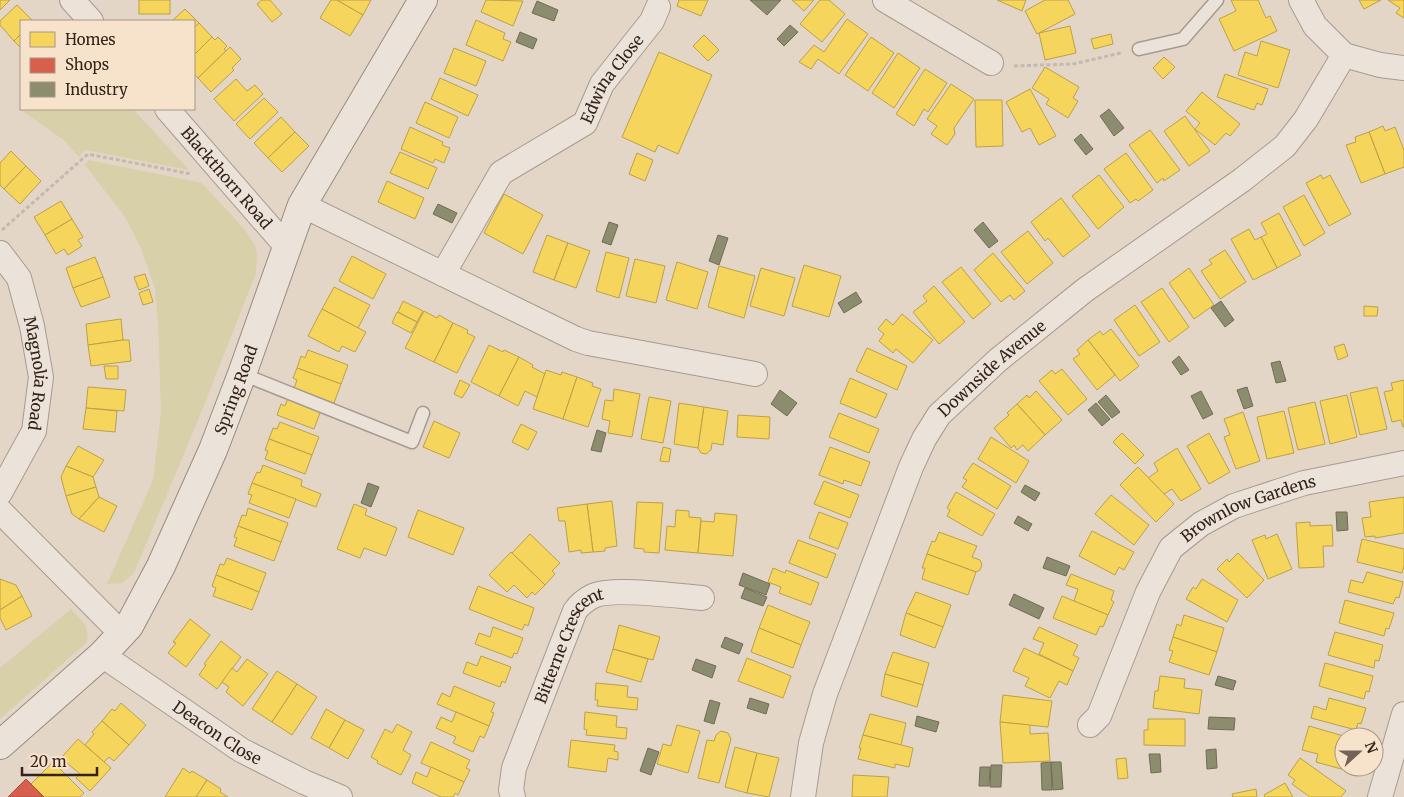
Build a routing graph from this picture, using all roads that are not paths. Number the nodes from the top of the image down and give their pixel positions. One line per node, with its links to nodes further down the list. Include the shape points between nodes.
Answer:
1 (72, 0): 7 (street)
2 (422, 0): 13 (street, Spring Road)
3 (885, 0): 10 (street)
4 (1217, 0): 8 (lane, via 1183,39)
5 (1301, 0): 9 (street, via 1315,26)
6 (658, 7): 16 (street, Edwina Close, via 652,21 602,84 585,123 501,173)
7 (90, 20)
8 (1139, 49)
9 (1344, 55): 11 (street); 31 (street, Downside Avenue, via 1306,119 1285,146 1085,290 998,360 939,415 911,467 833,672 811,743)
10 (991, 63)
11 (1404, 68)
12 (168, 110): 14 (street, Blackthorn Road)
13 (302, 205): 14 (street, Spring Road); 16 (street)
14 (286, 246): 17 (street, Spring Road)
15 (0, 253): 21 (street, Magnolia Road, via 19,278 32,326 40,378 34,431)
16 (443, 274): 18 (street, via 588,343)
17 (242, 374): 19 (lane, via 412,442); 24 (street, Spring Road, via 162,566)
18 (755, 374)
19 (423, 413)
20 (1404, 463): 27 (street, Brownlow Gardens, via 1304,483 1234,506 1201,524 1171,548 1148,592 1099,716)
21 (0, 493)
22 (0, 511): 24 (street)
23 (702, 598): 30 (street, Bitterne Crescent, via 613,592 594,595 582,602 575,611 514,768)
24 (122, 635): 25 (street, Spring Road)
25 (102, 655): 28 (street, Spring Road); 29 (street, Deacon Close, via 241,750)
26 (1404, 714): 32 (street)
27 (1090, 725)
28 (0, 745)
29 (340, 797)
30 (513, 797)
31 (803, 797)
32 (1380, 797)

